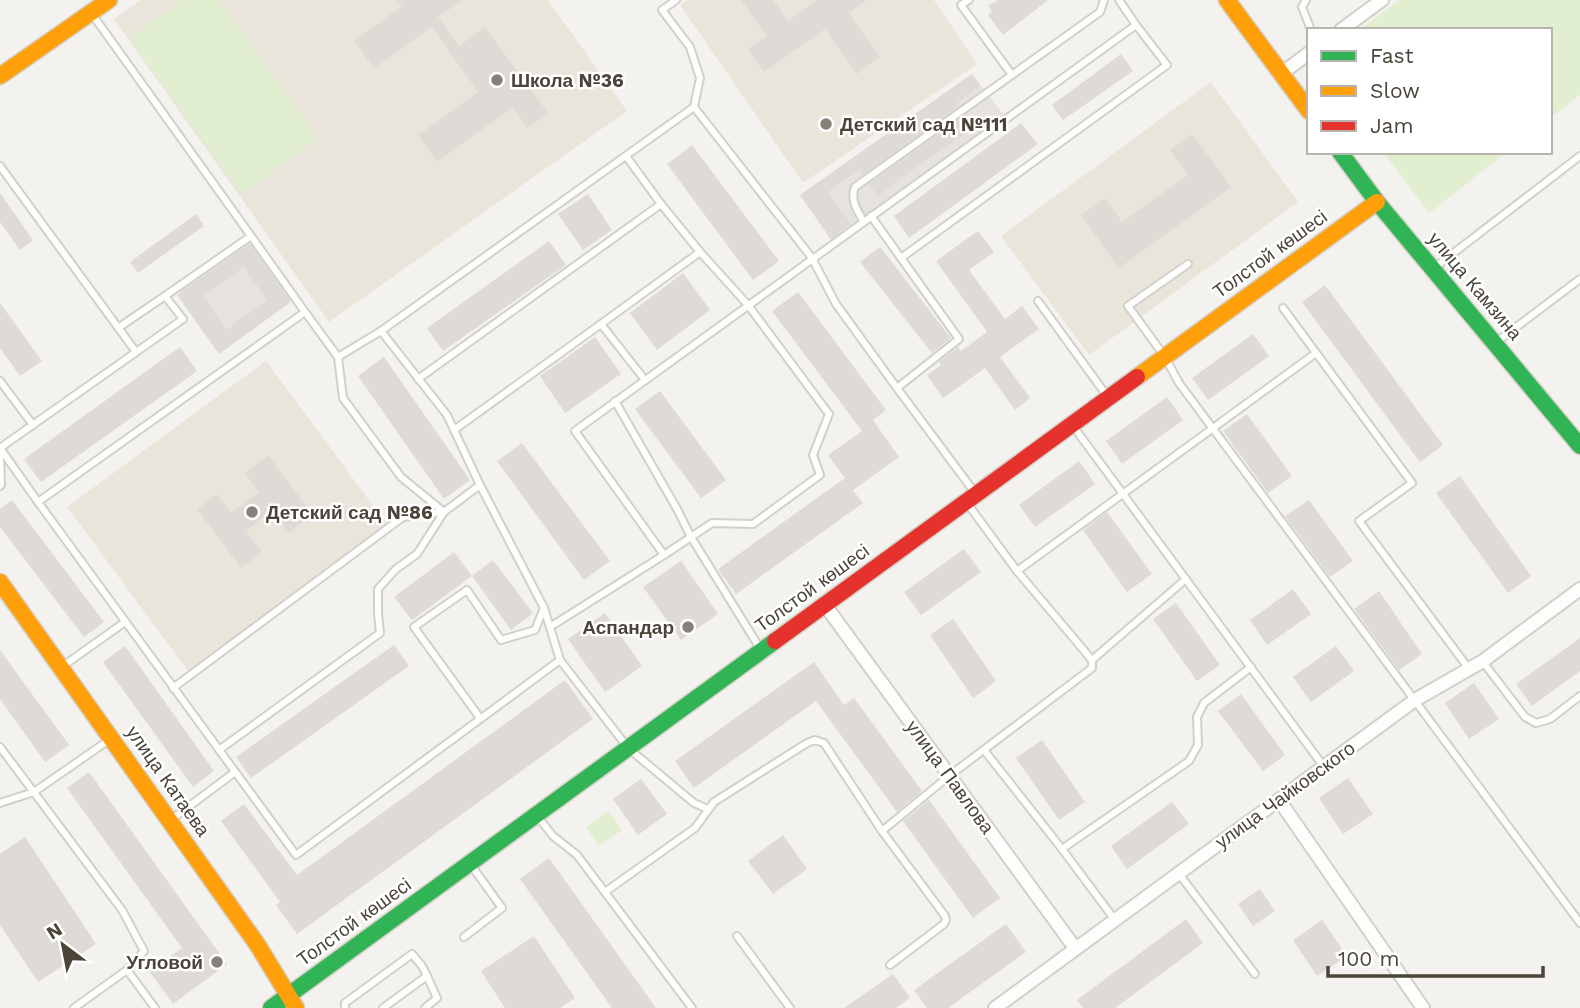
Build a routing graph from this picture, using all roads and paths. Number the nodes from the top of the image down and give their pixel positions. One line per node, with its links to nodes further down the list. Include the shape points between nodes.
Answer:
1 (109, 0): 10 (main road)
2 (676, 0): 18 (lane, via 662,10 690,47 700,79)
3 (969, 0): 9 (lane)
4 (1104, 0): 16 (lane, via 1100,12)
5 (1119, 0): 11 (lane)
6 (1227, 0): 15 (main road)
7 (1306, 0): 12 (lane, via 1302,7)
8 (1382, 0): 13 (street)
9 (959, 3): 16 (lane)
10 (91, 13): 17 (main road); 28 (lane)
11 (1136, 25): 26 (lane); 31 (lane, via 1167,65)
12 (1310, 28)
13 (1344, 28)
14 (1307, 55): 15 (street)
15 (1281, 74): 19 (main road)
16 (1012, 75): 27 (lane, via 855,187 854,204)
17 (0, 76)
18 (694, 107): 21 (lane); 30 (lane)
19 (1307, 108)
20 (1341, 154): 24 (main road, улица Камзина)
21 (626, 156): 25 (lane); 42 (lane)
22 (1580, 156): 33 (lane)
23 (0, 166): 41 (lane)
24 (1377, 202): 33 (main road, улица Камзина); 46 (main road, Толстой көшесі)
25 (661, 204): 29 (lane); 48 (lane)
26 (872, 216): 27 (lane); 31 (lane)
27 (864, 222): 30 (lane)
28 (251, 236): 35 (lane); 39 (lane)
29 (700, 252): 37 (lane); 40 (lane)
30 (813, 258): 37 (lane); 51 (lane, via 836,304)
31 (901, 258): 51 (lane, via 959,339)
32 (1188, 264): 46 (lane, via 1128,306)
33 (1433, 269): 43 (main road, улица Камзина)
34 (1580, 279): 43 (lane)
35 (165, 296): 41 (lane); 44 (lane, via 183,319)
36 (1038, 301): 52 (lane)
37 (748, 305): 49 (lane); 67 (lane, via 829,414 813,455 820,475 753,524 712,523)
38 (1283, 308): 45 (lane)
39 (305, 312): 47 (lane); 65 (lane)
40 (601, 324): 49 (lane); 57 (lane)
41 (118, 328): 44 (lane)
42 (381, 331): 47 (lane); 48 (lane)
43 (1495, 343): 58 (main road, улица Камзина)
44 (136, 352): 54 (lane)
45 (1316, 353): 56 (lane); 83 (lane, via 1412,483 1359,521)
46 (1165, 357): 52 (main road, Толстой көшесі); 56 (lane)
47 (338, 358): 66 (lane, via 343,398 401,477)
48 (418, 379): 57 (lane)
49 (645, 380): 53 (lane)
50 (0, 381): 54 (lane)
51 (897, 388): 64 (lane)
52 (1109, 398): 55 (main road, Толстой көшесі)
53 (615, 401): 67 (lane); 68 (lane, via 575,431)
54 (33, 425): 59 (lane)
55 (1072, 425): 63 (lane); 64 (main road, Толстой көшесі)
56 (1213, 428): 63 (lane); 86 (lane)
57 (454, 430): 61 (lane)
58 (1580, 446)
59 (0, 448): 65 (lane)
60 (0, 454): 62 (lane)
61 (480, 485): 66 (lane); 74 (lane)
62 (0, 486)
63 (1123, 494): 69 (lane); 70 (lane)
64 (971, 498): 69 (lane); 73 (main road, Толстой көшесі)
65 (37, 502): 75 (lane)
66 (444, 512): 84 (lane, via 403,517); 91 (lane, via 417,554 378,589 380,632)
67 (691, 537): 68 (lane); 77 (lane)
68 (664, 555): 76 (lane)
69 (1017, 571): 79 (lane)
70 (1186, 579): 79 (lane); 82 (lane)
71 (0, 582): 81 (main road, улица Катаева)
72 (1580, 589): 80 (street, улица Чайковского)
73 (825, 605): 77 (main road, Толстой көшесі); 95 (street, улица Павлова)
74 (544, 608): 76 (lane); 87 (lane, via 535,630 501,640 467,590 414,627)
75 (125, 622): 81 (lane); 84 (lane)
76 (550, 626): 78 (lane)
77 (762, 651): 90 (main road, Толстой көшесі)
78 (560, 660): 87 (lane); 90 (lane)
79 (1091, 660): 92 (lane, via 1092,668)
80 (1483, 661): 83 (street, улица Чайковского); 85 (lane, via 1525,717 1536,723 1550,719)
81 (61, 667): 88 (main road, улица Катаева)
82 (1251, 667): 93 (lane); 103 (lane, via 1204,703 1197,717 1198,746 1189,761)
83 (1469, 669): 86 (street, улица Чайковского)
84 (173, 688): 91 (lane)
85 (1580, 696)
86 (1415, 700): 93 (street, улица Чайковского); 108 (lane)
87 (481, 718): 94 (lane, via 296,855)
88 (112, 738): 96 (lane); 101 (main road, улица Катаева)
89 (0, 747): 96 (lane)
90 (628, 748): 99 (lane, via 694,803); 100 (main road, Толстой көшесі)
91 (219, 750): 94 (lane)
92 (984, 750): 95 (lane); 103 (lane)
93 (1324, 766): 97 (street, улица Чайковского)
94 (235, 772): 101 (lane)
95 (950, 776): 102 (lane); 111 (street, улица Павлова)
96 (34, 792): 98 (lane); 113 (lane, via 122,910 144,951)
97 (1279, 800): 105 (street, улица Чайковского); 126 (street)
98 (0, 803)
99 (708, 809): 102 (lane, via 815,740 824,743); 106 (lane, via 695,828)
100 (536, 815): 104 (main road, Толстой көшесі); 106 (lane, via 577,855)
101 (170, 820): 116 (main road, улица Катаева, via 265,956)
102 (881, 831): 112 (lane, via 946,920)
103 (1062, 849): 107 (lane)
104 (470, 864): 110 (lane, via 502,908); 116 (main road, Толстой көшесі)
105 (1179, 874): 107 (street, улица Чайковского); 114 (lane)
106 (605, 892): 124 (lane)
107 (1115, 920): 111 (street, улица Чайковского)
108 (1580, 923)
109 (737, 936): 117 (lane)
110 (464, 937)
111 (1075, 948): 125 (street, улица Чайковского)
112 (890, 965)
113 (127, 970): 118 (lane); 119 (lane)
114 (1255, 974)
115 (427, 976): 121 (lane, via 412,954 345,1003); 122 (lane); 123 (lane, via 437,998)
116 (291, 1002): 120 (main road, Толстой көшесі)
117 (787, 1007)
118 (74, 1008)
119 (155, 1008)
120 (271, 1008)
121 (345, 1008)
122 (383, 1008)
123 (425, 1008)
124 (692, 1008)
125 (995, 1008)
126 (1423, 1008)

